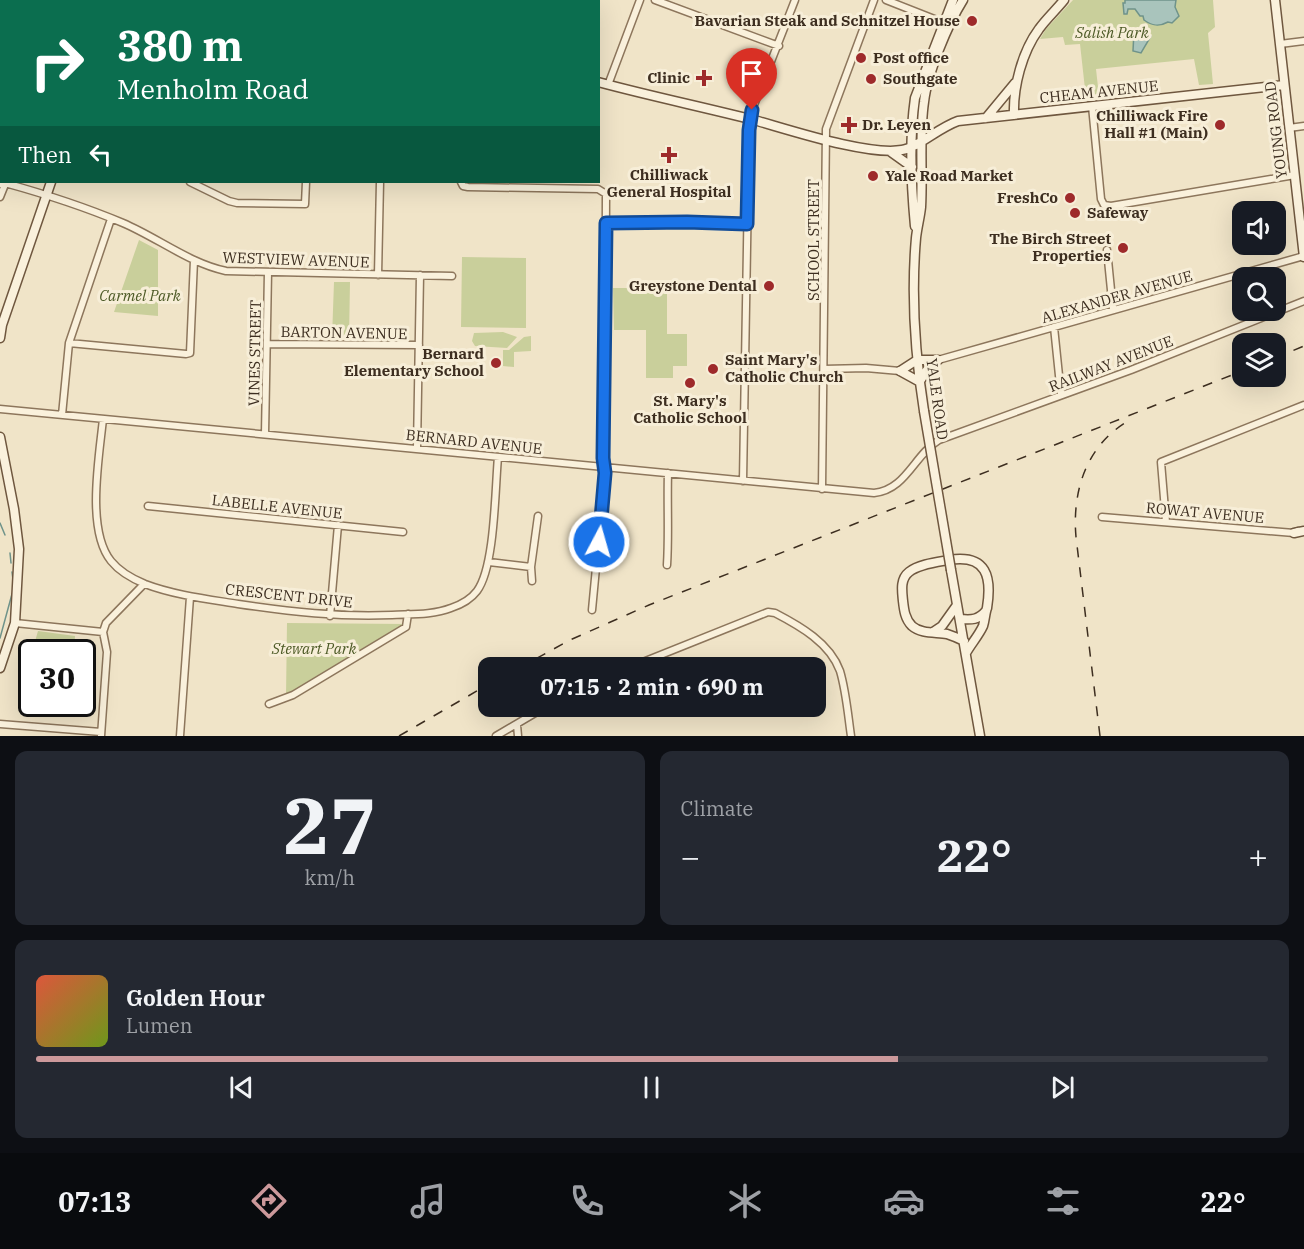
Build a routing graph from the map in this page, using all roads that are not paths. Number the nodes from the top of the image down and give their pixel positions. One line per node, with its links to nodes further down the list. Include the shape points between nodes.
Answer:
1 (640, 0): 15 (street)
2 (655, 0): 13 (street)
3 (795, 0): 13 (street)
4 (874, 0): 25 (street, SCHOOL STREET)
5 (886, 0): 10 (street)
6 (953, 0): 10 (main road, YALE ROAD)
7 (961, 0): 10 (main road, YALE ROAD)
8 (1064, 0): 14 (main road, via 1034,36)
9 (1275, 0): 12 (main road, YOUNG ROAD)
10 (947, 24): 19 (main road, YALE ROAD, via 924,100); 27 (main road, YALE ROAD, via 915,98)
11 (1304, 41): 12 (street)
12 (1280, 44): 16 (main road, YOUNG ROAD)
13 (779, 46): 21 (street)
14 (1015, 83): 18 (main road); 20 (main road)
15 (603, 84): 21 (main road)
16 (1284, 85): 17 (main road, CHEAM AVENUE); 24 (main road, YOUNG ROAD)
17 (1092, 106): 18 (main road, CHEAM AVENUE); 30 (street, via 1104,205)
18 (1014, 115): 20 (main road, CHEAM AVENUE)
19 (923, 118): 22 (main road); 26 (main road, YALE ROAD)
20 (986, 118): 22 (main road, CHEAM AVENUE)
21 (750, 119): 25 (main road); 42 (street)
22 (945, 126): 26 (main road, CHEAM AVENUE)
23 (1304, 126): 24 (street)
24 (1289, 128): 30 (main road, YOUNG ROAD)
25 (825, 139): 28 (main road); 60 (street, SCHOOL STREET)
26 (922, 140): 27 (main road, CHEAM AVENUE); 43 (main road, YALE ROAD, via 921,207)
27 (912, 148): 28 (main road); 29 (main road, YALE ROAD)
28 (891, 152): 29 (main road)
29 (912, 167): 43 (main road, YALE ROAD)
30 (1295, 175): 39 (main road, YOUNG ROAD)
31 (4, 183): 37 (street, WESTVIEW AVENUE); 38 (street)
32 (51, 183): 37 (main road)
33 (192, 183): 34 (street, via 237,203 294,204 305,204)
34 (306, 183)
35 (380, 183): 48 (street)
36 (462, 184): 41 (street, via 604,192)
37 (46, 195): 40 (street, WESTVIEW AVENUE); 54 (main road)
38 (0, 197)
39 (1302, 215): 45 (main road, YOUNG ROAD)
40 (111, 219): 46 (street, WESTVIEW AVENUE); 55 (street)
41 (606, 223): 42 (street); 73 (street)
42 (747, 224): 75 (street)
43 (916, 240): 58 (main road, YALE ROAD)
44 (1107, 250): 52 (street)
45 (1304, 256): 52 (street, ALEXANDER AVENUE)
46 (194, 260): 47 (street, WESTVIEW AVENUE, via 226,271); 55 (street, via 190,353)
47 (268, 272): 48 (street, WESTVIEW AVENUE); 56 (street, VINES STREET)
48 (378, 275): 49 (street, WESTVIEW AVENUE)
49 (420, 275): 50 (street, WESTVIEW AVENUE); 57 (street)
50 (452, 276)
51 (1304, 301): 63 (street, RAILWAY AVENUE)
52 (1113, 310): 53 (street, ALEXANDER AVENUE)
53 (1054, 327): 59 (street, ALEXANDER AVENUE); 63 (street)
54 (0, 338)
55 (69, 343): 66 (street)
56 (268, 344): 57 (street, BARTON AVENUE); 68 (street, VINES STREET)
57 (419, 345): 70 (street)
58 (917, 360): 59 (main road); 61 (main road); 62 (main road, YALE ROAD)
59 (938, 360): 62 (main road)
60 (824, 369): 61 (street); 76 (street, SCHOOL STREET)
61 (900, 370): 62 (main road)
62 (920, 382): 91 (main road, YALE ROAD, bridge)
63 (1061, 396): 71 (street, RAILWAY AVENUE)
64 (1304, 405): 80 (street, via 1161,462)
65 (0, 410): 66 (street, BERNARD AVENUE)
66 (62, 415): 67 (street, BERNARD AVENUE)
67 (103, 419): 68 (street, BERNARD AVENUE); 89 (street, CRESCENT DRIVE, via 98,536 110,560)
68 (265, 434): 70 (street, BERNARD AVENUE)
69 (0, 437): 97 (main road, via 18,532)
70 (417, 448): 72 (street, BERNARD AVENUE)
71 (926, 448): 76 (street, BERNARD AVENUE, via 902,479 885,491)
72 (498, 457): 73 (street, BERNARD AVENUE); 85 (street, CRESCENT DRIVE)
73 (604, 467): 74 (street, BERNARD AVENUE); 92 (street)
74 (668, 472): 75 (street, BERNARD AVENUE); 86 (street)
75 (742, 481): 76 (street, BERNARD AVENUE)
76 (822, 489)
77 (148, 506): 81 (street, LABELLE AVENUE)
78 (538, 516): 87 (street)
79 (1102, 517): 80 (street, ROWAT AVENUE)
80 (1166, 522): 84 (street, ROWAT AVENUE)
81 (338, 525): 83 (street, LABELLE AVENUE); 95 (street)
82 (1304, 530): 84 (main road)
83 (403, 532)
84 (1294, 533)
85 (489, 562): 87 (street); 94 (street, CRESCENT DRIVE, via 477,590 466,600 445,610)
86 (667, 565)
87 (531, 567): 88 (street)
88 (532, 581)
89 (144, 584): 90 (street, CRESCENT DRIVE); 98 (street, via 106,622)
90 (190, 597): 95 (street, CRESCENT DRIVE); 109 (street)
91 (957, 605): 96 (main road, YALE ROAD); 99 (main road)
92 (592, 610)
93 (986, 611): 96 (main road, via 980,618); 99 (main road, via 989,580 977,563 953,560 909,572 902,590 906,617 913,627); 101 (main road, via 983,626)
94 (408, 614): 95 (street, CRESCENT DRIVE); 104 (street, via 406,627 293,695)
95 (330, 616)
96 (960, 619): 100 (main road, YALE ROAD)
97 (15, 623): 98 (street); 103 (main road)
98 (103, 632): 108 (street, via 107,652)
99 (933, 632): 100 (main road)
100 (964, 641): 101 (main road, YALE ROAD)
101 (966, 653): 113 (main road, YALE ROAD)
102 (656, 657): 112 (street, via 768,612 775,613 814,637 840,670)
103 (0, 668)
104 (269, 704)
105 (530, 717): 107 (street)
106 (0, 724): 108 (street)
107 (517, 725): 110 (street); 111 (street)
108 (101, 734)
109 (180, 736)
110 (496, 736)
111 (518, 736)
112 (851, 736)
113 (980, 736)

